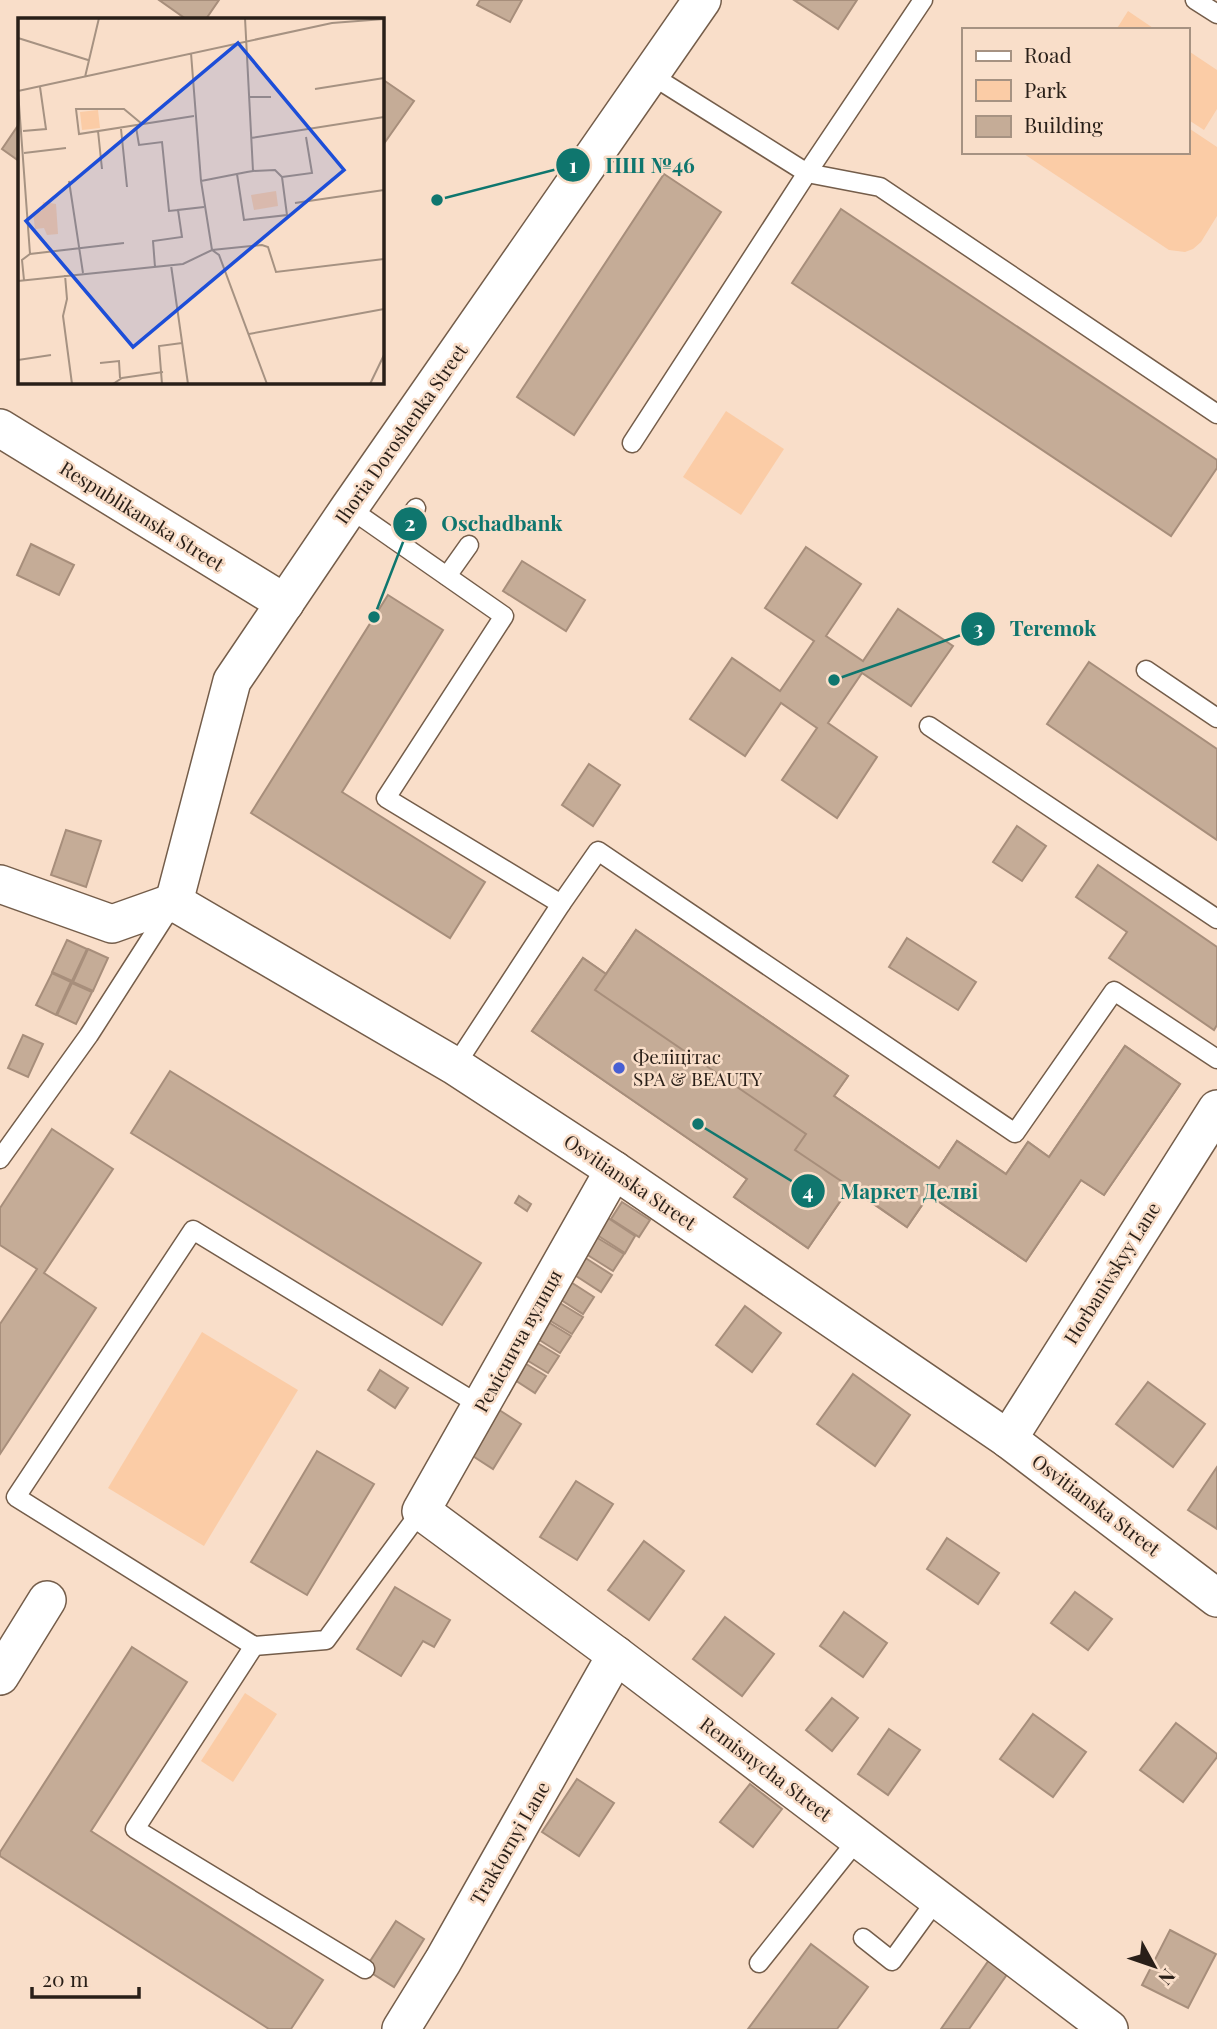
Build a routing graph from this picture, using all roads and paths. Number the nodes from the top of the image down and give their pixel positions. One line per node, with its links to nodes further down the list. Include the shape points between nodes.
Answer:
1 (702, 0): 5 (street, Ihoria Doroshenka Street)
2 (923, 0): 6 (lane)
3 (1195, 0): 4 (lane)
4 (1217, 14)
5 (651, 75): 6 (lane); 10 (street, Ihoria Doroshenka Street)
6 (807, 173): 7 (lane, via 880,187); 9 (lane)
7 (1217, 414)
8 (0, 428): 15 (street, Respublikanska Street)
9 (632, 443)
10 (349, 508): 12 (lane); 15 (street, Ihoria Doroshenka Street)
11 (416, 508): 12 (lane)
12 (394, 539): 14 (lane)
13 (469, 545): 14 (lane)
14 (447, 576): 21 (lane, via 504,616 386,798)
15 (285, 603): 20 (street, Ihoria Doroshenka Street, via 232,681)
16 (1146, 670): 17 (lane)
17 (1217, 718)
18 (929, 726): 22 (lane)
19 (0, 884): 20 (street, via 111,924)
20 (174, 902): 24 (street, Osvitianska Street); 26 (lane, via 89,1035)
21 (561, 904): 23 (lane, via 598,851 1016,1132 1114,991); 24 (lane)
22 (1217, 919)
23 (1217, 1059)
24 (455, 1066): 27 (street, Osvitianska Street)
25 (1217, 1109): 29 (street, Horbanivskyy Lane)
26 (0, 1159)
27 (614, 1170): 28 (street, Реміснича вулиця); 29 (street, Osvitianska Street)
28 (481, 1406): 30 (street, Реміснича вулиця); 33 (lane, via 193,1230 16,1497)
29 (1008, 1439): 31 (street, Osvitianska Street)
30 (421, 1511): 33 (lane, via 326,1640); 34 (street, Remisnycha Street)
31 (1217, 1598)
32 (47, 1600): 35 (street)
33 (254, 1646): 40 (lane, via 135,1829)
34 (616, 1655): 36 (street, Remisnycha Street); 41 (street, Traktornyi Lane)
35 (0, 1676)
36 (858, 1839): 37 (street, Remisnycha Street); 39 (lane)
37 (937, 1899): 38 (lane, via 892,1961); 42 (street, Remisnycha Street)
38 (863, 1938)
39 (759, 1964)
40 (365, 1969)
41 (401, 2029)
42 (1109, 2029)

